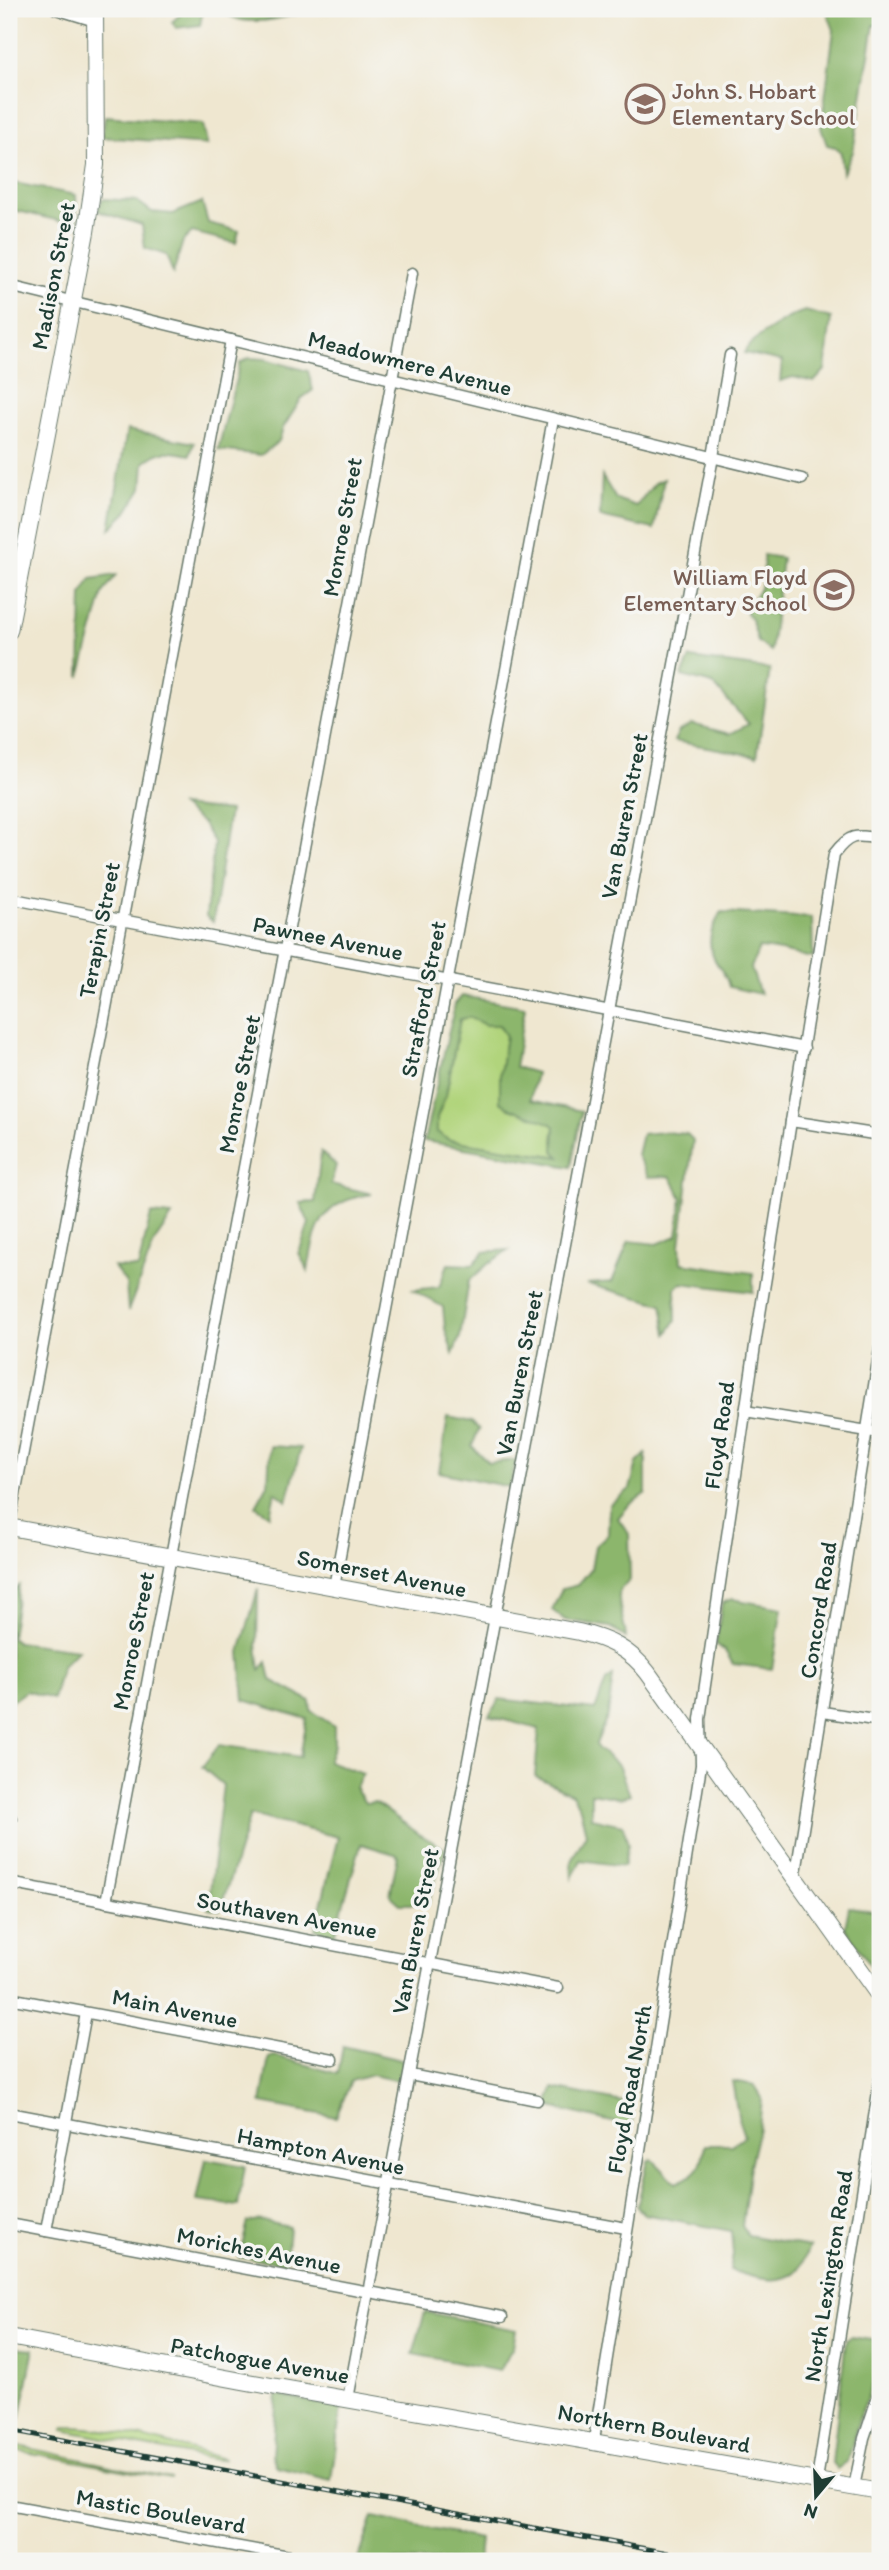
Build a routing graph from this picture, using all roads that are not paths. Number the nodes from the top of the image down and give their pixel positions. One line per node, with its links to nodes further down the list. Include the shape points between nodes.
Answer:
1 (56, 9): 2 (street)
2 (95, 15): 5 (street, Madison Street, via 96,165)
3 (412, 273): 8 (street, Monroe Street)
4 (9, 286): 5 (street, Meadowmere Avenue)
5 (71, 302): 6 (street, Meadowmere Avenue); 12 (street, Madison Street)
6 (231, 340): 8 (street, Meadowmere Avenue); 15 (street, Terapin Street)
7 (730, 355): 10 (street, Van Buren Street)
8 (391, 379): 9 (street, Meadowmere Avenue); 16 (street, Monroe Street)
9 (553, 419): 10 (street, Meadowmere Avenue); 17 (street, Strafford Street)
10 (713, 457): 11 (street, Meadowmere Avenue); 18 (street, Van Buren Street)
11 (802, 479)
12 (9, 631)
13 (880, 839): 19 (street, Floyd Road, via 855,835 834,854)
14 (9, 898): 15 (street, Pawnee Avenue)
15 (122, 921): 16 (street, Pawnee Avenue); 26 (street, Terapin Street)
16 (286, 951): 17 (street, Pawnee Avenue); 27 (street, Monroe Street)
17 (448, 982): 18 (street, Pawnee Avenue); 28 (street, Strafford Street)
18 (609, 1009): 19 (street, Pawnee Avenue); 29 (street, Van Buren Street)
19 (804, 1048): 20 (street, Floyd Road)
20 (792, 1121): 21 (street); 23 (street, Floyd Road)
21 (880, 1135)
22 (880, 1348): 24 (street, Concord Road)
23 (745, 1412): 24 (street); 32 (street, Floyd Road)
24 (867, 1431): 25 (street); 30 (street, Concord Road)
25 (880, 1433)
26 (9, 1527): 27 (street, Somerset Avenue)
27 (170, 1556): 28 (street, Somerset Avenue); 35 (street, Monroe Street)
28 (334, 1587): 29 (street, Somerset Avenue)
29 (495, 1617): 32 (street, Somerset Avenue, via 597,1636 619,1645 643,1666); 36 (street, Van Buren Street)
30 (823, 1712): 31 (street); 33 (street, Concord Road)
31 (880, 1721)
32 (700, 1745): 33 (street); 49 (street, Floyd Road North, via 701,1765 668,1982)
33 (795, 1879): 38 (street)
34 (9, 1883): 35 (street, Southaven Avenue)
35 (106, 1902): 36 (street, Southaven Avenue)
36 (431, 1963): 37 (street, Southaven Avenue); 42 (street, Van Buren Street)
37 (558, 1988)
38 (880, 1997)
39 (9, 1998): 40 (street, Main Avenue)
40 (86, 2012): 41 (street, Main Avenue); 46 (street)
41 (333, 2059)
42 (410, 2075): 44 (street); 47 (street, Van Buren Street)
43 (880, 2079): 58 (street, North Lexington Road)
44 (537, 2100)
45 (9, 2113): 46 (street, Hampton Avenue)
46 (66, 2124): 47 (street, Hampton Avenue); 50 (street)
47 (388, 2185): 49 (street, Hampton Avenue); 51 (street, Van Buren Street)
48 (9, 2224): 50 (street, Moriches Avenue)
49 (626, 2228): 57 (street, Floyd Road North)
50 (46, 2231): 51 (street, Moriches Avenue)
51 (369, 2292): 52 (street, Moriches Avenue); 55 (street, Van Buren Street)
52 (502, 2317)
53 (9, 2337): 55 (street, Patchogue Avenue)
54 (880, 2390): 59 (street)
55 (348, 2399): 56 (street, Patchogue Avenue)
56 (503, 2425): 57 (street, Northern Boulevard)
57 (594, 2440): 58 (street, Northern Boulevard)
58 (817, 2480): 59 (street, Northern Boulevard)
59 (854, 2487): 60 (street, Northern Boulevard)
60 (880, 2492)
61 (9, 2505): 62 (street, Mastic Boulevard)
62 (304, 2561)

